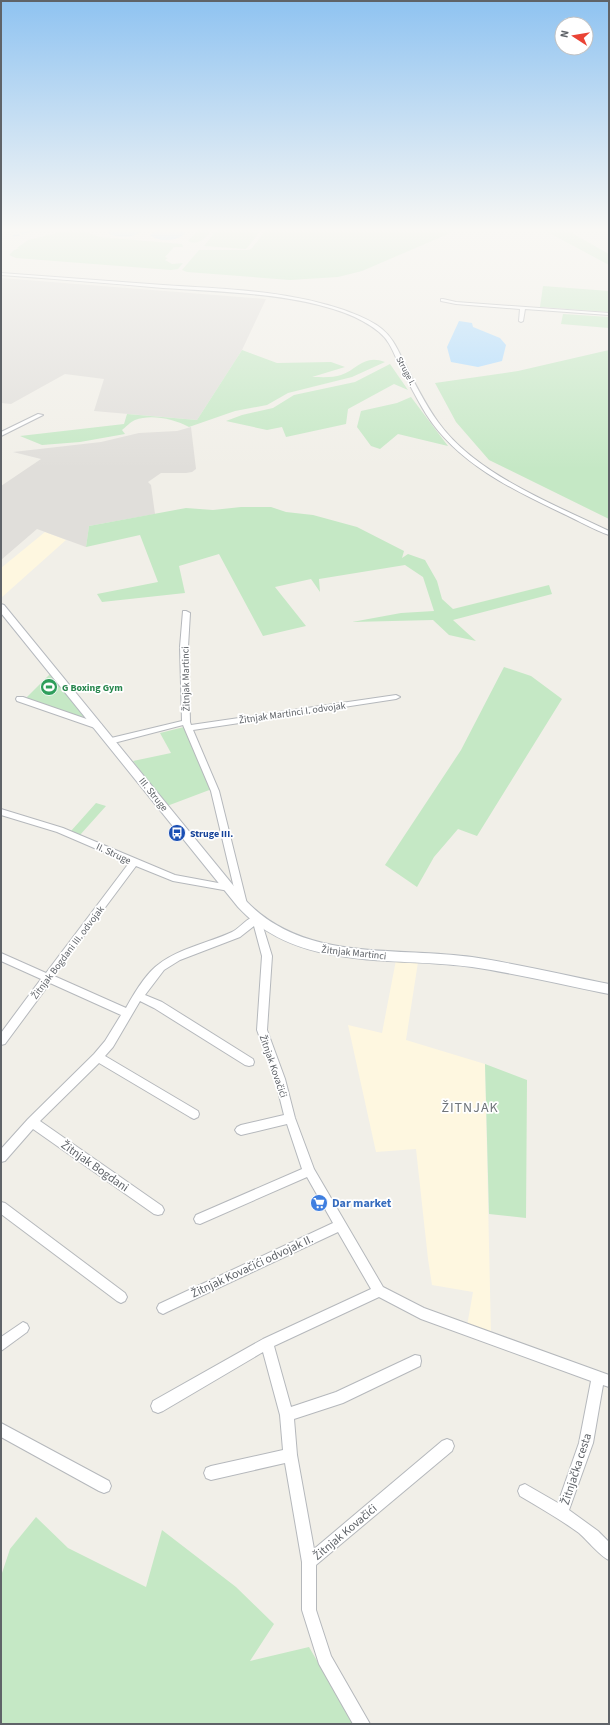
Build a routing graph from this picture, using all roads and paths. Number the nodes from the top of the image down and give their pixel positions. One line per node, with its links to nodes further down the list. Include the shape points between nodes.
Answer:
1 (334, 308): 8 (street, Struge I., via 372,326 390,340 439,429 466,455 535,498)
2 (522, 308): 5 (street)
3 (529, 308): 4 (street)
4 (609, 314)
5 (521, 321)
6 (40, 415): 7 (street)
7 (1, 434)
8 (609, 533)
9 (1, 606): 14 (street, III. Struge)
10 (186, 613): 13 (street, Žitnjak Martinci, via 184,647)
11 (396, 697): 13 (street, Žitnjak Martinci I. odvojak)
12 (20, 699): 14 (street)
13 (187, 725): 15 (street); 19 (street, Žitnjak Martinci, via 215,791)
14 (98, 726): 15 (street, III. Struge)
15 (110, 741): 18 (street, III. Struge)
16 (1, 812): 17 (street, II. Struge, via 60,830)
17 (134, 862): 18 (street, II. Struge, via 173,878); 22 (street, Žitnjak Bogdani III. odvojak)
18 (229, 888): 19 (street, III. Struge)
19 (242, 904): 20 (street, Žitnjak Martinci)
20 (257, 919): 23 (street, Žitnjak Martinci, via 296,940 327,950 472,962); 24 (street, via 237,934 169,962 156,972); 30 (street, Žitnjak Kovačići, via 267,956 262,1030 280,1079)
21 (1, 957): 22 (street)
22 (47, 979): 25 (street); 26 (street, Žitnjak Bogdani III. odvojak)
23 (609, 989)
24 (138, 996): 25 (street); 28 (street, via 158,1005)
25 (127, 1013): 27 (street, via 109,1044)
26 (1, 1041)
27 (98, 1057): 29 (street); 31 (street)
28 (249, 1062)
29 (194, 1114)
30 (290, 1118): 32 (street); 34 (street, Žitnjak Kovačići)
31 (32, 1122): 33 (street); 36 (street, Žitnjak Bogdani)
32 (241, 1130)
33 (1, 1157)
34 (309, 1171): 37 (street); 38 (street, Žitnjak Kovačići)
35 (1, 1207): 40 (street)
36 (158, 1210)
37 (200, 1218)
38 (340, 1225): 39 (street, Žitnjak Kovačići); 41 (street, Žitnjak Kovačići odvojak II.)
39 (379, 1291): 43 (street); 46 (street, via 422,1313)
40 (121, 1297)
41 (163, 1308)
42 (23, 1328): 44 (street)
43 (267, 1344): 47 (street); 48 (street, Žitnjak Kovačići)
44 (1, 1345)
45 (415, 1361): 48 (street, via 338,1398)
46 (604, 1379): 55 (street, Žitnjačka cesta, via 586,1443)
47 (158, 1406)
48 (287, 1415): 51 (street, Žitnjak Kovačići)
49 (1, 1430): 53 (street)
50 (447, 1446): 57 (street, Žitnjak Kovačići)
51 (290, 1455): 52 (street); 57 (street, Žitnjak Kovačići)
52 (211, 1473)
53 (104, 1486)
54 (525, 1491): 55 (street, Žitnjačka cesta)
55 (561, 1513): 56 (street, Žitnjačka cesta, via 604,1546)
56 (609, 1553)
57 (309, 1562): 58 (street, via 309,1610 322,1652)
58 (362, 1724)

